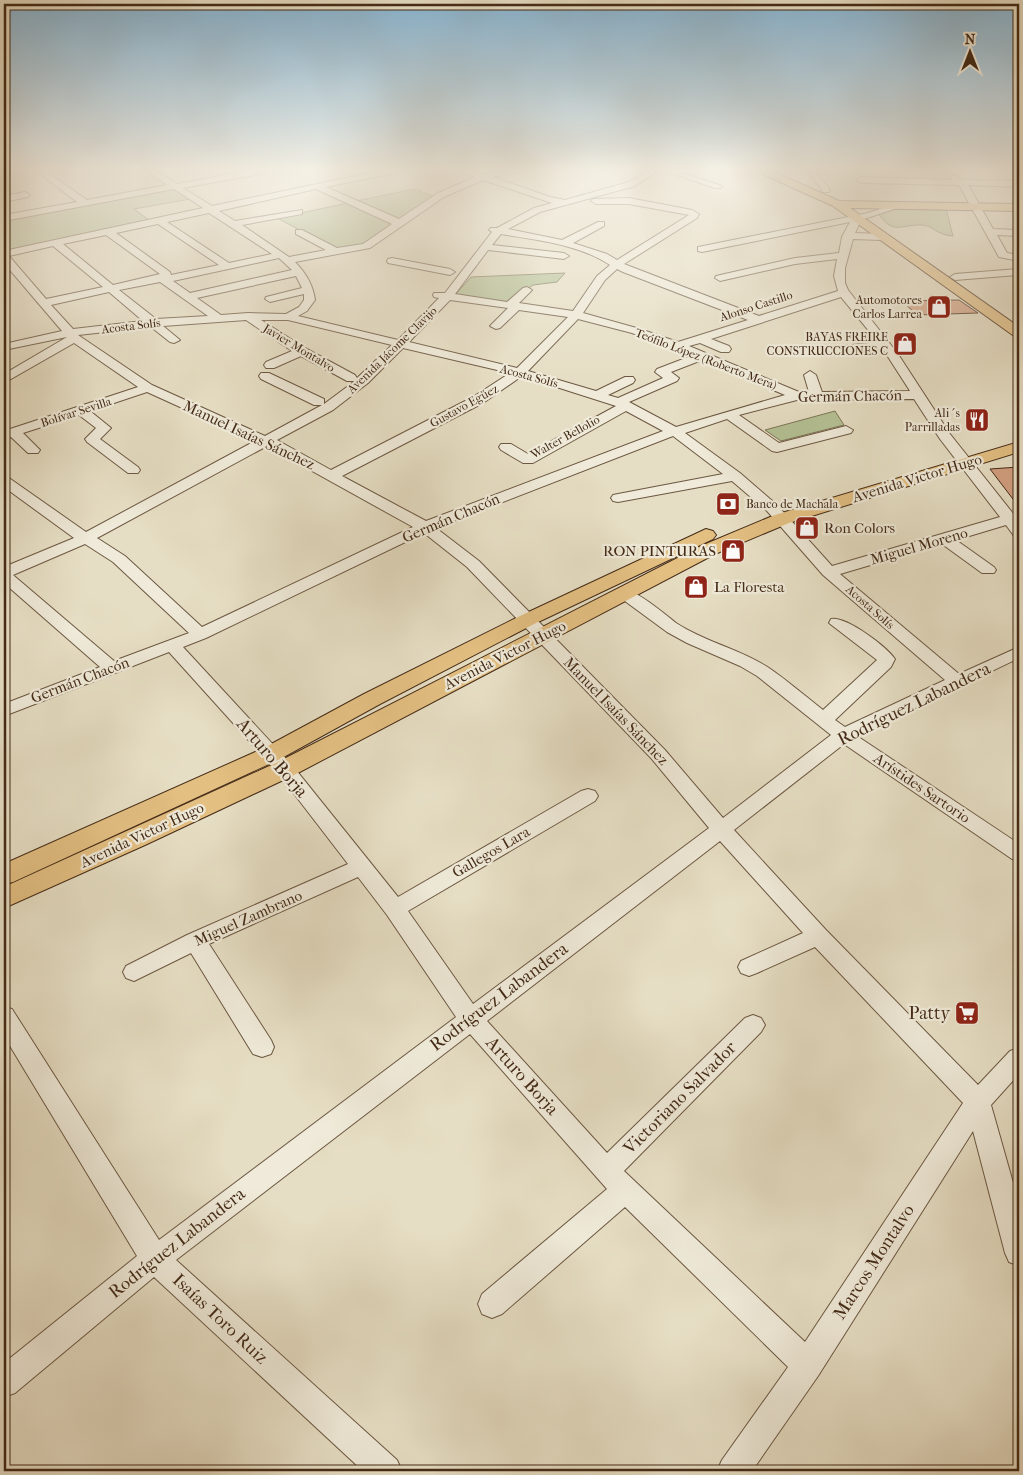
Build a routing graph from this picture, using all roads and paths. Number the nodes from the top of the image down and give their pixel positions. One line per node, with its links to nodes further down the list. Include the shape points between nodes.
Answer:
1 (73, 239): 18 (street)
2 (119, 239): 35 (street, via 166,274)
3 (187, 239): 30 (street)
4 (256, 239): 25 (street)
5 (312, 239): 21 (street)
6 (376, 239): 21 (street, via 366,246)
7 (477, 239): 28 (street, Avenida Jácome Clavijo)
8 (492, 239): 19 (street, Avenida Jácome Clavijo)
9 (548, 239): 17 (street)
10 (572, 239): 17 (street)
11 (658, 239): 29 (street, Gustavo Egüez)
12 (740, 239): 20 (street)
13 (847, 239): 22 (street)
14 (885, 239): 53 (main road)
15 (897, 239): 34 (main road)
16 (993, 239): 26 (street, via 1003,255)
17 (566, 242): 29 (street, via 603,256)
18 (55, 243): 23 (street); 36 (street)
19 (485, 248): 24 (street); 40 (street, Avenida Jácome Clavijo)
20 (702, 249)
21 (335, 251): 25 (street)
22 (844, 255): 33 (street, via 795,261); 39 (street, via 840,282)
23 (4, 256): 43 (street, Manuel Isaías Sánchez)
24 (564, 256)
25 (284, 257): 30 (street); 31 (street)
26 (1017, 258)
27 (392, 261): 28 (street)
28 (456, 265): 40 (street, Avenida Jácome Clavijo)
29 (616, 265): 45 (street, Gustavo Egüez, via 601,278); 49 (street)
30 (227, 266): 35 (street)
31 (299, 272): 37 (street); 41 (street)
32 (1019, 272): 34 (street)
33 (720, 278)
34 (955, 278): 50 (main road)
35 (164, 279): 36 (street); 41 (street)
36 (112, 288): 43 (street); 51 (street)
37 (309, 290): 42 (street); 47 (street, via 308,305)
38 (527, 290): 44 (street)
39 (843, 293): 49 (street, Alonso Castillo); 58 (street)
40 (442, 295): 44 (street, Teófilo López (Roberto Mera)); 57 (street, Avenida Jácome Clavijo)
41 (189, 296): 48 (street)
42 (270, 299)
43 (43, 303): 54 (street, Manuel Isaías Sánchez)
44 (513, 305): 45 (street, Teófilo López (Roberto Mera)); 52 (street)
45 (576, 314): 59 (street, Teófilo López (Roberto Mera)); 65 (street, Gustavo Egüez)
46 (248, 316): 47 (street, Acosta Solís); 48 (street, Acosta Solís); 62 (street, Javier Montalvo)
47 (288, 317): 57 (street, Acosta Solís)
48 (219, 318): 51 (street, Acosta Solís)
49 (758, 320): 55 (street, Alonso Castillo)
50 (1019, 320)
51 (152, 323): 54 (street, Acosta Solís); 56 (street)
52 (496, 326)
53 (1019, 333)
54 (72, 336): 60 (street, Acosta Solís); 68 (street); 70 (street, Manuel Isaías Sánchez)
55 (701, 338): 59 (street, Alonso Castillo); 61 (street)
56 (174, 340)
57 (395, 343): 65 (street, Acosta Solís); 67 (street, Avenida Jácome Clavijo); 85 (street, Avenida Jácome Clavijo, via 364,380 347,394)
58 (886, 345): 63 (street); 72 (street)
59 (678, 346): 64 (street, Teófilo López (Roberto Mera))
60 (4, 347)
61 (725, 349)
62 (301, 352): 67 (street, Javier Montalvo); 75 (street, via 268,370)
63 (818, 353)
64 (702, 356): 73 (street, Teófilo López (Roberto Mera)); 76 (street, Walter Bellolio, via 661,372 673,378)
65 (520, 372): 71 (street, Acosta Solís); 92 (street, Gustavo Egüez, via 478,400)
66 (810, 375): 74 (street)
67 (351, 378): 75 (street, Avenida Jácome Clavijo)
68 (4, 379)
69 (629, 380): 71 (street)
70 (148, 388): 77 (street, Bolívar Sevilla); 83 (street, Manuel Isaías Sánchez)
71 (598, 395): 76 (street, Acosta Solís)
72 (917, 395): 74 (street, Germán Chacón); 90 (street)
73 (797, 396): 74 (street, Germán Chacón); 78 (street, Germán Chacón)
74 (817, 396)
75 (319, 402): 83 (street, Avenida Jácome Clavijo)
76 (622, 404): 80 (street, Acosta Solís); 87 (street, Walter Bellolio, via 528,460)
77 (81, 410): 81 (street, Bolívar Sevilla); 91 (street, via 104,428 92,439)
78 (729, 414): 79 (street, via 777,448); 80 (street, Germán Chacón)
79 (846, 430)
80 (674, 431): 93 (street, Acosta Solís); 98 (street, Germán Chacón)
81 (9, 434): 89 (street)
82 (1019, 434): 86 (main road, Avenida Victor Hugo)
83 (254, 436): 85 (street, Manuel Isaías Sánchez); 100 (street, Avenida Jácome Clavijo)
84 (1019, 438): 86 (main road, Avenida Victor Hugo)
85 (268, 441): 92 (street, Manuel Isaías Sánchez); 100 (street, Avenida Jácome Clavijo)
86 (990, 442): 90 (main road, Avenida Victor Hugo)
87 (506, 447)
88 (1019, 447): 90 (main road, Avenida Victor Hugo)
89 (33, 450)
90 (960, 456): 96 (main road, Avenida Victor Hugo); 97 (street)
91 (133, 470)
92 (332, 475): 98 (street, Manuel Isaías Sánchez)
93 (735, 476): 95 (street); 96 (street, Acosta Solís)
94 (4, 481): 100 (street)
95 (618, 498)
96 (777, 514): 104 (street, Acosta Solís); 106 (main road, Avenida Victor Hugo); 108 (main road, Avenida Victor Hugo, via 690,541)
97 (1010, 519): 99 (street); 101 (street, Miguel Moreno)
98 (425, 527): 108 (street, Manuel Isaías Sánchez, via 473,564); 109 (street, Germán Chacón)
99 (1019, 533)
100 (82, 536): 102 (street, Avenida Jácome Clavijo); 105 (street, Avenida Jácome Clavijo); 109 (street, via 119,559)
101 (946, 539): 103 (street); 104 (street, Miguel Moreno)
102 (4, 565)
103 (988, 570)
104 (829, 572): 113 (street, Acosta Solís)
105 (4, 574): 112 (street)
106 (624, 593): 108 (main road, Avenida Victor Hugo); 115 (street, Arístides Sartorio, via 686,636 763,672)
107 (837, 623): 115 (street, via 879,650 886,659)
108 (535, 628): 117 (main road, Avenida Victor Hugo); 119 (street, Manuel Isaías Sánchez, via 658,754)
109 (200, 634): 110 (street, Germán Chacón)
110 (172, 645): 112 (street, Germán Chacón); 117 (street, Arturo Borja)
111 (1019, 652): 113 (street, Rodríguez Labandera)
112 (112, 668): 114 (street, Germán Chacón)
113 (957, 682): 116 (street, Rodríguez Labandera)
114 (4, 710)
115 (825, 720): 116 (street, Arístides Sartorio)
116 (843, 735): 119 (street, Rodríguez Labandera); 120 (street, Arístides Sartorio)
117 (278, 762): 121 (street, Arturo Borja); 122 (main road, Avenida Victor Hugo, via 116,823); 123 (main road, Avenida Victor Hugo, via 136,839)
118 (588, 796): 124 (street, Gallegos Lara)
119 (722, 828): 125 (street, Manuel Isaías Sánchez); 130 (street, Rodríguez Labandera)
120 (1019, 854)
121 (362, 867): 124 (street, Arturo Borja); 126 (street, Miguel Zambrano)
122 (4, 875)
123 (4, 898)
124 (395, 909): 130 (street, Arturo Borja)
125 (818, 936): 127 (street); 134 (street, Manuel Isaías Sánchez)
126 (195, 941): 128 (street, Miguel Zambrano); 132 (street)
127 (750, 967)
128 (134, 972)
129 (4, 1016): 137 (street, Isaías Toro Ruiz)
130 (470, 1018): 135 (street, Arturo Borja); 137 (street, Rodríguez Labandera)
131 (753, 1025): 135 (street, Victoriano Salvador)
132 (262, 1047)
133 (1019, 1058): 134 (street, Marcos Montalvo)
134 (978, 1102): 136 (street); 139 (street, Marcos Montalvo)
135 (616, 1180): 138 (street, Victoriano Salvador); 139 (street, Arturo Borja)
136 (1019, 1253)
137 (155, 1259): 140 (street, Rodríguez Labandera); 141 (street, Isaías Toro Ruiz)
138 (492, 1304)
139 (806, 1365): 142 (street, Marcos Montalvo)
140 (4, 1382)
141 (386, 1471)
142 (733, 1471)

